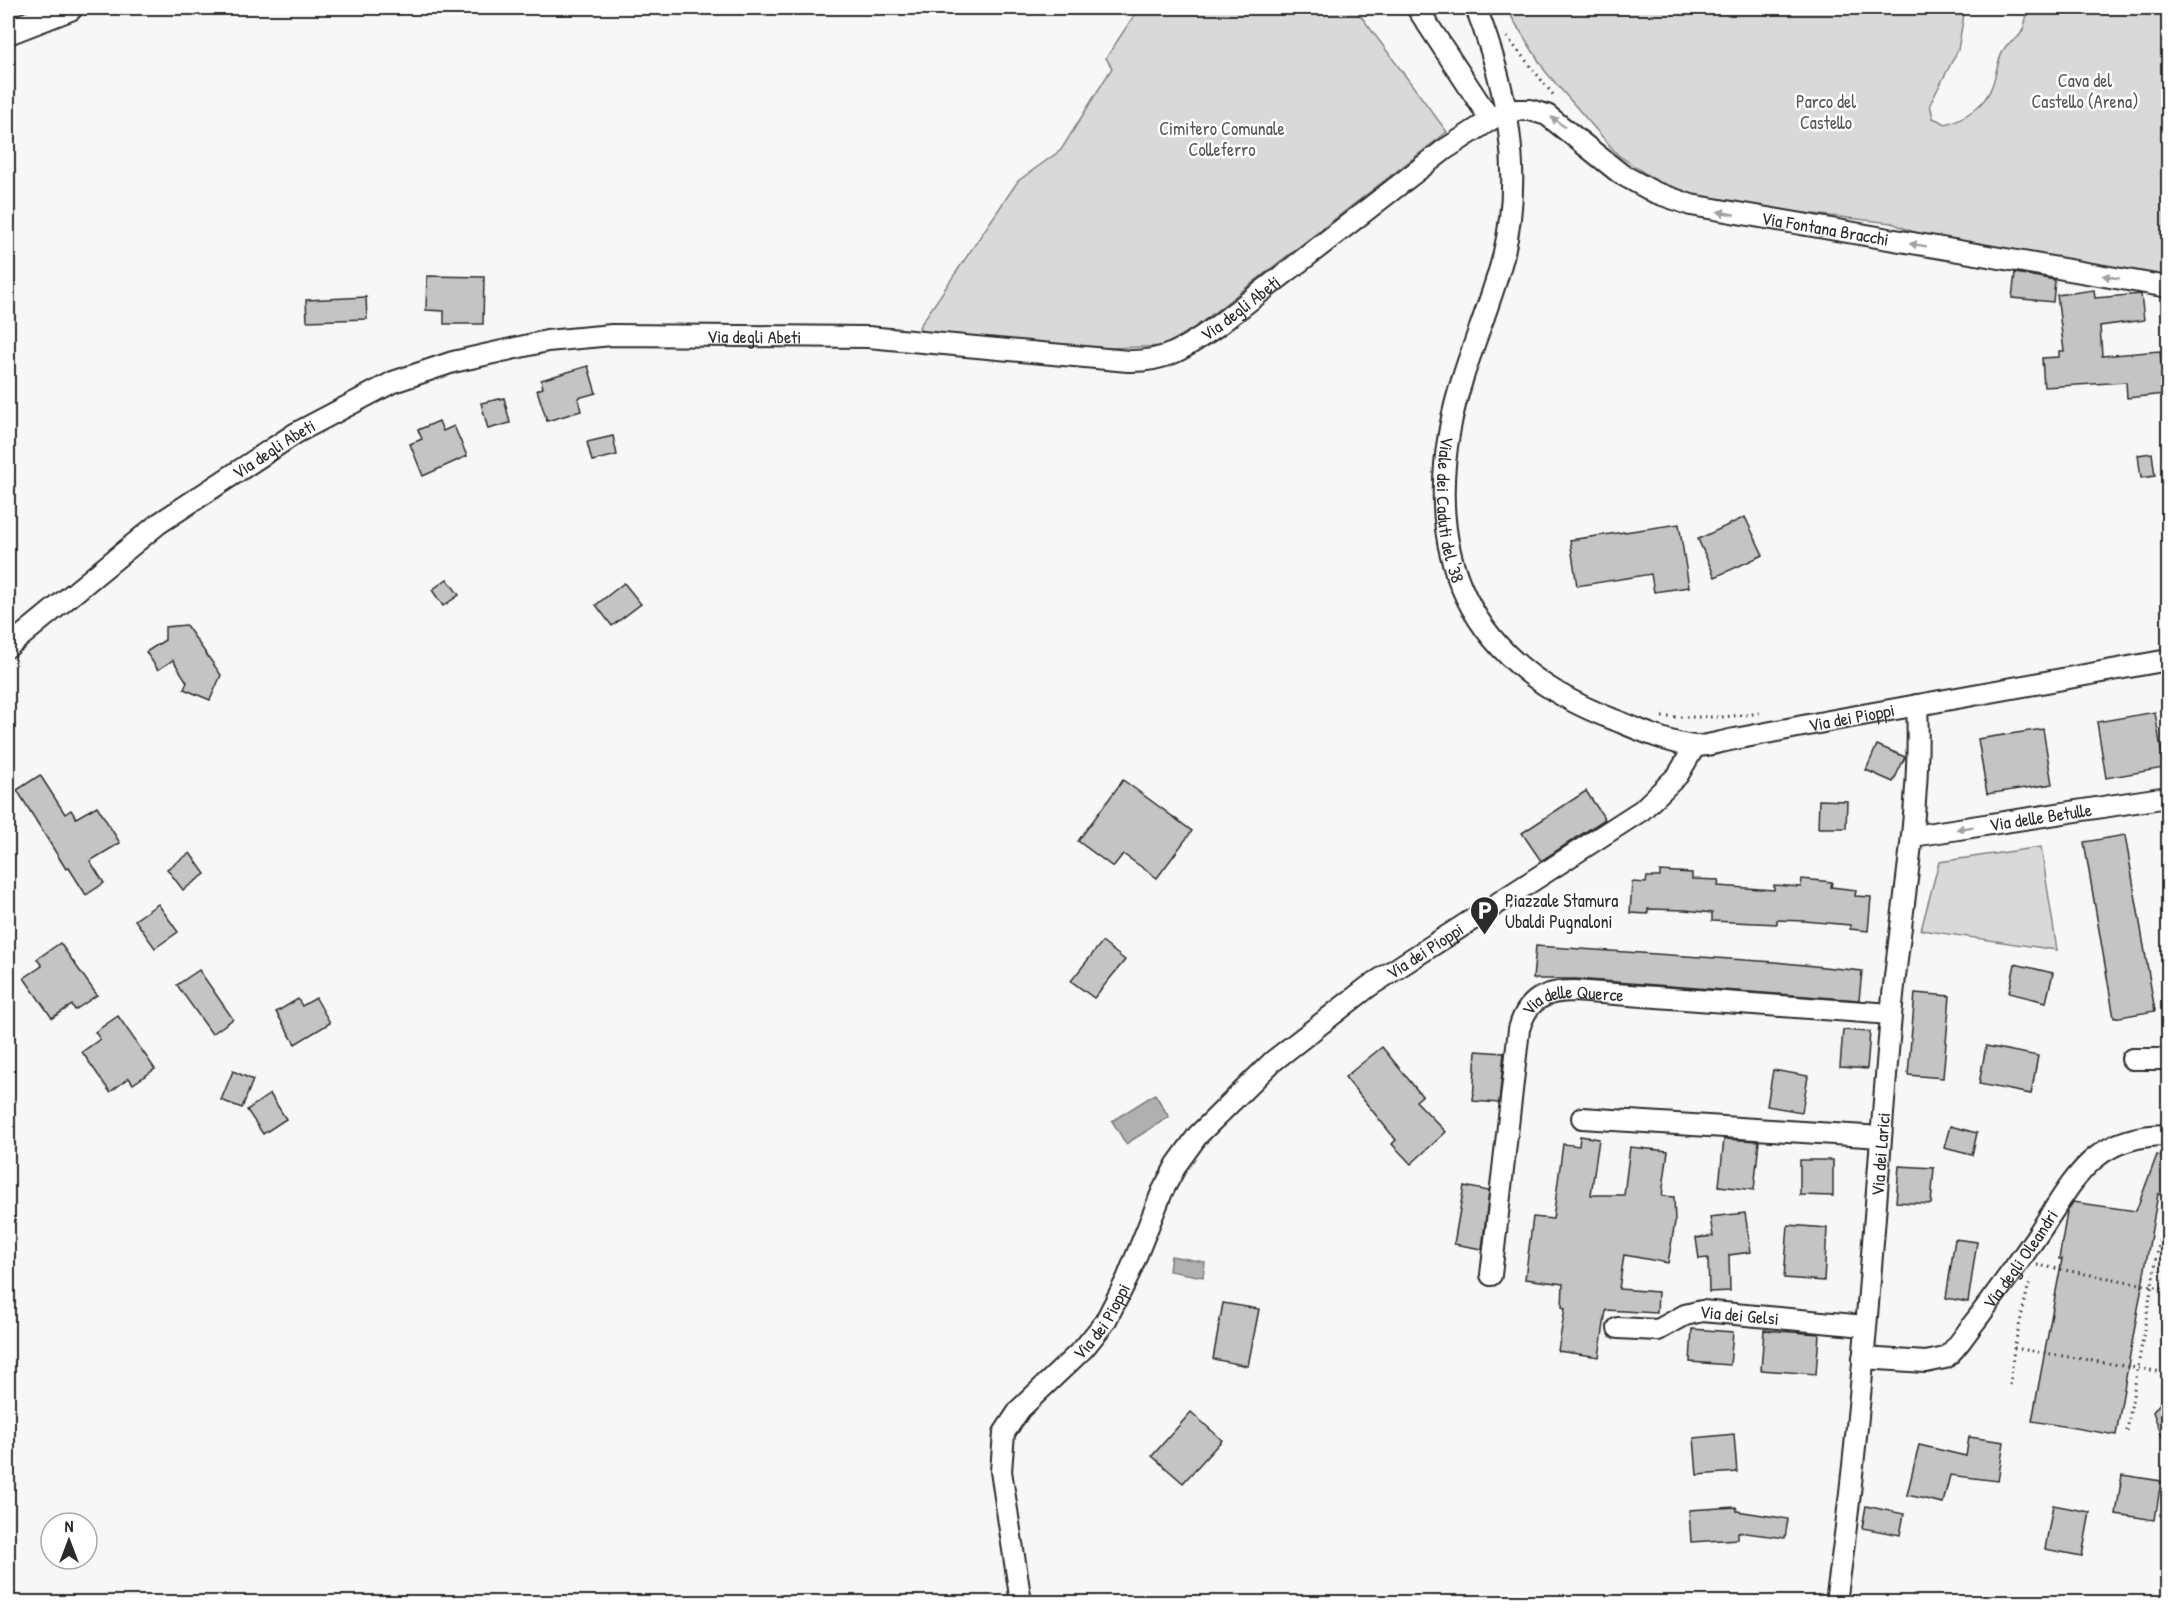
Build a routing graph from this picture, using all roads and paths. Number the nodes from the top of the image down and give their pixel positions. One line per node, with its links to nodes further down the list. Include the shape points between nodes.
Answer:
1 (70, 8): 4 (main road)
2 (1417, 8): 7 (street)
3 (1476, 8): 7 (street, Viale dei Caduti del '38)
4 (8, 32)
5 (1505, 33): 6 (path, via 1522,59)
6 (1563, 105)
7 (1498, 115): 8 (street, Via Fontana Bracchi, one-way to 7, via 1691,205 1654,192 1621,174 1547,115 1530,110); 9 (street, Via degli Abeti, via 1444,150 1243,307 1181,351 1161,359 1128,361 868,337 612,334 547,341 410,376 324,416 197,497 123,551); 14 (street, Viale dei Caduti del '38, via 1513,156 1510,220 1500,267 1460,385 1444,470 1442,508 1453,570 1467,601 1488,632 1540,681 1606,717)
8 (2169, 287)
9 (8, 647)
10 (2169, 660): 11 (street, Via dei Pioppi)
11 (1917, 705): 14 (street, Via dei Pioppi); 16 (street, Via dei Larici)
12 (1773, 712): 13 (path, via 1722,717)
13 (1657, 716)
14 (1695, 746): 37 (street, Via dei Pioppi, via 1678,775 1642,810 1361,992 1272,1062 1198,1135 1162,1192 1127,1280 1105,1322 1070,1362 1024,1404 1004,1433 1001,1472)
15 (2169, 797): 16 (street, Via delle Betulle, one-way to 16)
16 (1913, 836): 17 (street, Via dei Larici)
17 (1891, 1014): 22 (street, Via dei Larici); 26 (street, Via delle Querce, via 1574,991 1536,998 1525,1011 1519,1029)
18 (2132, 1059): 19 (street)
19 (2169, 1059)
20 (1582, 1118): 22 (street)
21 (2169, 1135): 32 (street, Via degli Oleandri, via 2125,1140 2091,1162 2063,1194 2023,1257 1945,1358 1926,1362)
22 (1881, 1137): 29 (street, Via dei Larici)
23 (2169, 1215): 27 (path, via 2164,1214)
24 (2030, 1264): 27 (path)
25 (2030, 1270): 31 (path)
26 (1491, 1275)
27 (2151, 1286): 28 (path); 33 (path)
28 (2169, 1289)
29 (1865, 1326): 30 (street, Via dei Gelsi, via 1702,1311 1685,1315 1659,1330); 32 (street, Via dei Larici)
30 (1618, 1328)
31 (2014, 1348): 33 (path); 35 (path)
32 (1863, 1358): 38 (street, Via dei Larici, via 1847,1530)
33 (2138, 1367): 34 (path); 36 (path)
34 (2169, 1373)
35 (2010, 1385)
36 (2127, 1431)
37 (1021, 1602)
38 (1836, 1602)

